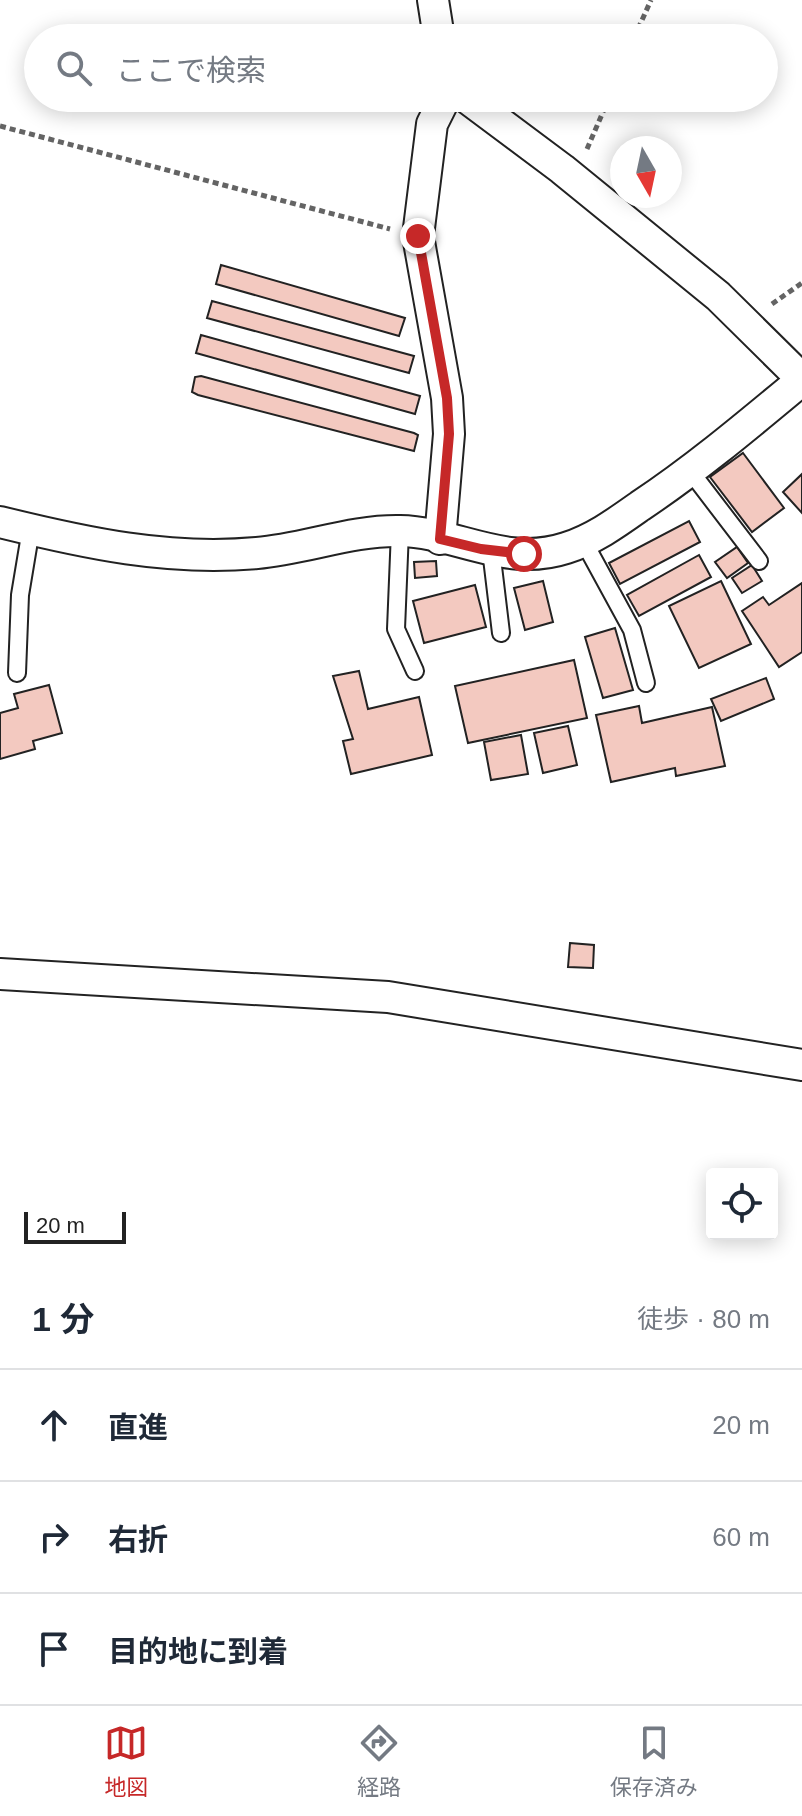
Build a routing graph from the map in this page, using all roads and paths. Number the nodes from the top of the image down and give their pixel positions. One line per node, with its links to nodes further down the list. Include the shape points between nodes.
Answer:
1 (433, 0): 3 (street)
2 (651, 0): 4 (path)
3 (437, 24)
4 (640, 24)
5 (438, 112): 10 (street, via 432,124)
6 (485, 112): 9 (street)
7 (603, 112): 9 (path)
8 (0, 126): 10 (path)
9 (574, 179): 11 (street, via 718,296)
10 (418, 236): 16 (street, via 447,398)
11 (802, 380): 12 (street)
12 (691, 472): 17 (street); 19 (lane)
13 (0, 522): 14 (street)
14 (31, 529): 15 (street, via 143,553 219,556); 22 (lane, via 20,595)
15 (400, 531): 16 (street); 21 (lane, via 396,629)
16 (440, 539): 18 (street)
17 (584, 542): 18 (street, via 550,553); 23 (lane, via 632,630)
18 (491, 550): 20 (lane)
19 (759, 561)
20 (501, 633)
21 (415, 671)
22 (17, 673)
23 (646, 683)
24 (0, 974): 25 (street, via 388,997)
25 (802, 1065)

